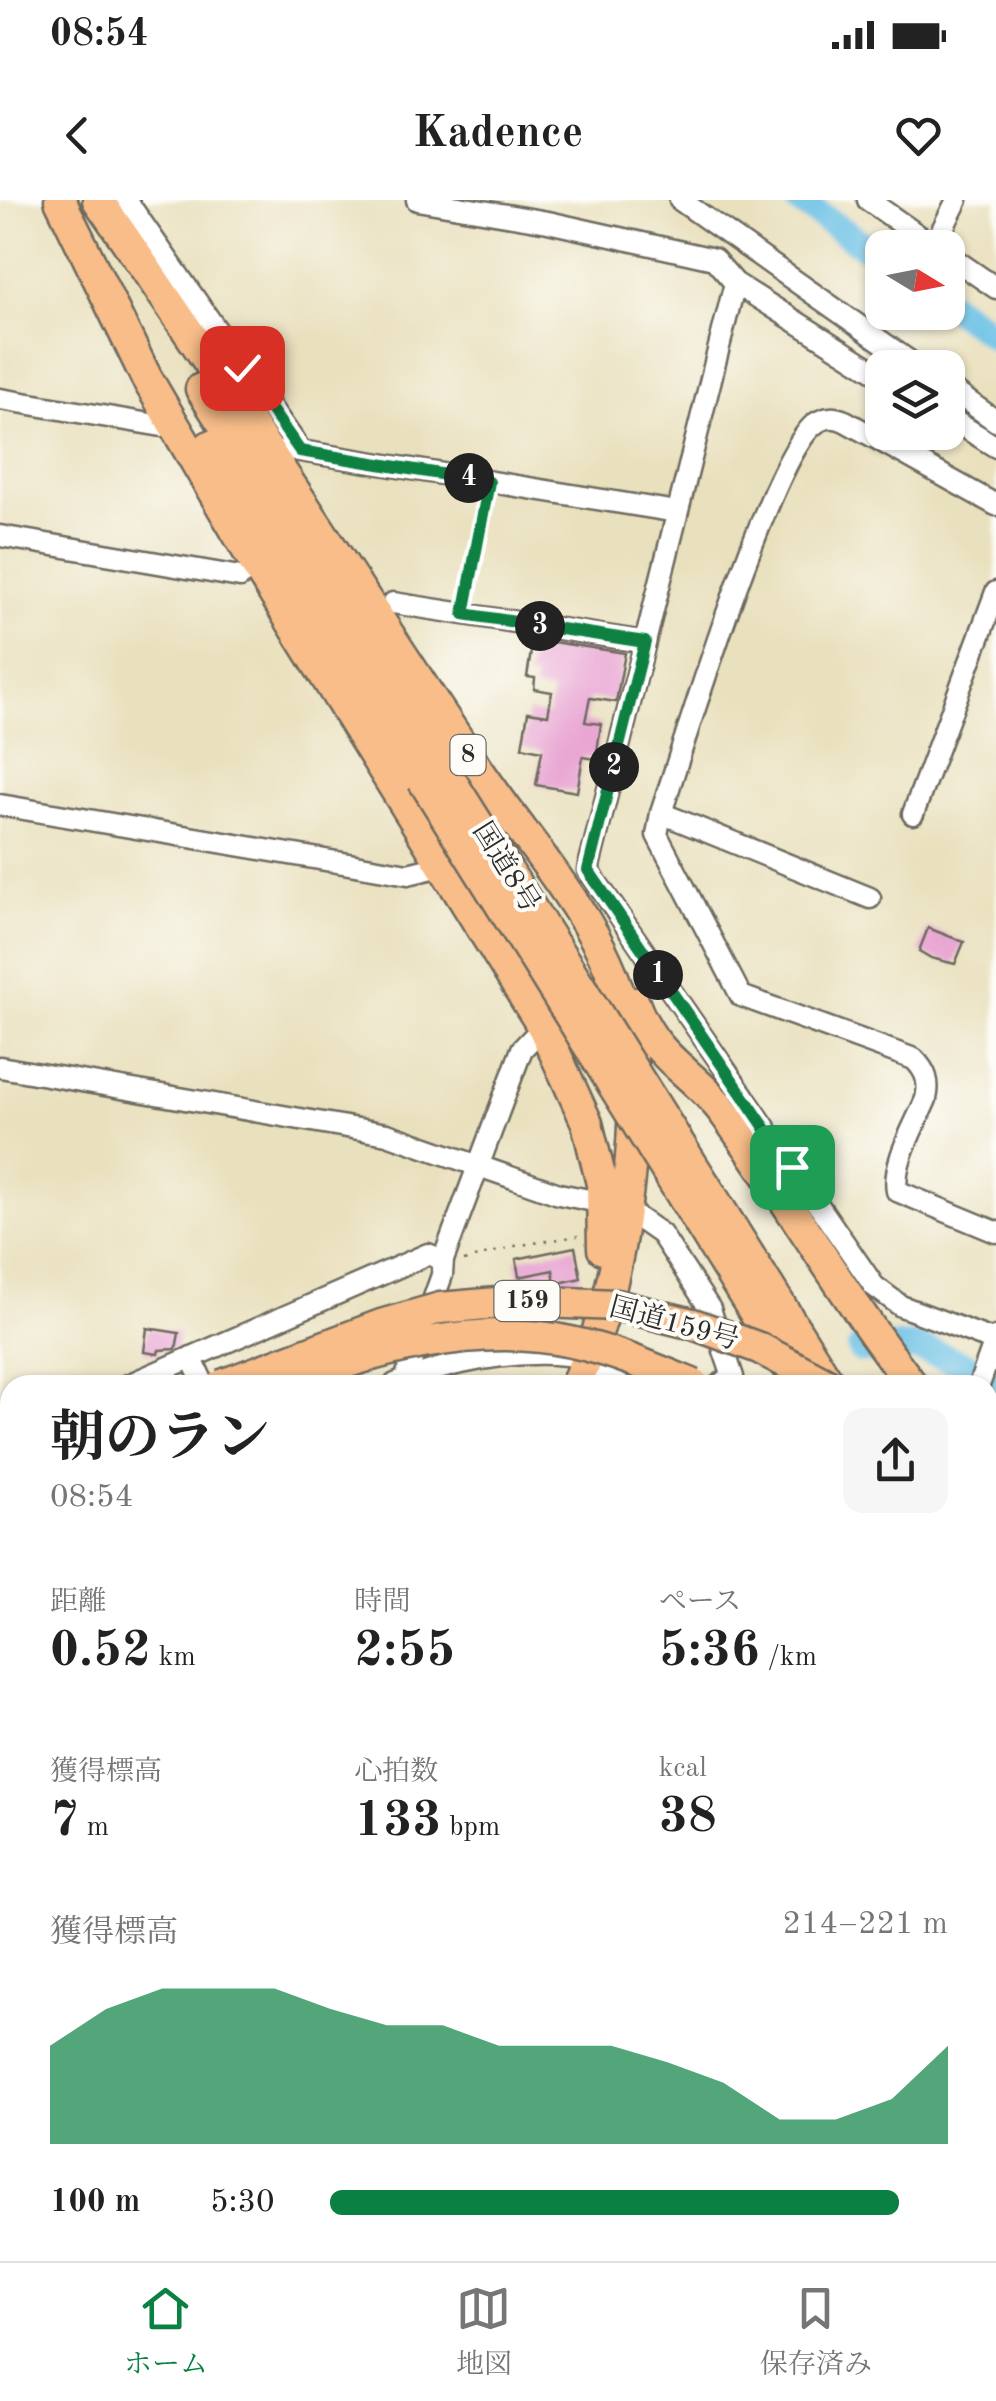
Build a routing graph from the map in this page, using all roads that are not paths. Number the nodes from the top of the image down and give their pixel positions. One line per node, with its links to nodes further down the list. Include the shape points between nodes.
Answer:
1 (60, 200): 18 (highway, 8); 31 (highway, 国道8号 / 8, via 193,419)
2 (83, 200): 31 (highway, 国道8号 / 8)
3 (98, 200): 22 (highway, 8, via 220,384)
4 (126, 200): 22 (street)
5 (417, 200): 12 (street, via 688,252 714,259)
6 (680, 200): 14 (street)
7 (868, 200): 9 (street)
8 (957, 200): 10 (street)
9 (911, 230)
10 (944, 230)
11 (965, 267): 13 (street)
12 (734, 283): 15 (street); 24 (street)
13 (996, 288)
14 (892, 350)
15 (865, 365)
16 (0, 399): 18 (street, via 162,426)
17 (965, 400): 19 (street)
18 (169, 414): 27 (highway, 8)
19 (996, 421)
20 (965, 428): 21 (street)
21 (996, 447)
22 (287, 454): 24 (street); 29 (highway, 8)
23 (996, 505): 33 (street, via 845,421 832,416 816,423 786,464)
24 (677, 512): 30 (street)
25 (0, 536): 26 (street)
26 (189, 568): 27 (street); 27 (street, via 193,578 259,591)
27 (255, 575): 35 (highway, 8)
28 (996, 592): 34 (street)
29 (381, 609): 30 (street, via 386,592 436,600 440,611); 37 (highway, 8, via 478,769)
30 (645, 642): 46 (street, via 588,870 874,1286 901,1306)
31 (434, 775): 41 (highway, 国道8号 / 8, bridge)
32 (0, 805): 35 (street, via 408,874)
33 (662, 812): 36 (street); 44 (street, via 658,835 740,996 914,1059 925,1070 928,1088 898,1167 897,1191)
34 (913, 814)
35 (440, 866): 38 (highway, 8)
36 (870, 898)
37 (585, 920): 48 (highway, 8, via 622,1001 634,1108 614,1274 596,1336); 60 (highway, via 614,956 656,1047 723,1110)
38 (543, 1027): 40 (street, via 522,1049); 48 (highway, 8, via 587,1123 602,1184 600,1277)
39 (0, 1067): 40 (street, via 387,1134)
40 (479, 1164): 42 (street); 45 (street)
41 (694, 1191): 57 (highway, 国道8号 / 8); 59 (highway, 国道8号 / 8)
42 (588, 1200)
43 (638, 1218): 56 (street, via 661,1234 710,1309)
44 (996, 1232)
45 (443, 1260): 47 (street, via 428,1254); 53 (street)
46 (993, 1346): 61 (street)
47 (192, 1356): 49 (street); 50 (street)
48 (575, 1370): 54 (street, via 521,1354)
49 (150, 1375)
50 (200, 1375)
51 (248, 1375): 58 (highway, 国道159号 / 159, bridge, via 440,1308 520,1301 616,1305 693,1324)
52 (314, 1375): 55 (highway, 国道159号 / 159, bridge, via 390,1349 518,1336 566,1340)
53 (403, 1375)
54 (426, 1375)
55 (670, 1375)
56 (732, 1375)
57 (795, 1375)
58 (811, 1375)
59 (823, 1375)
60 (904, 1375)
61 (982, 1375)

